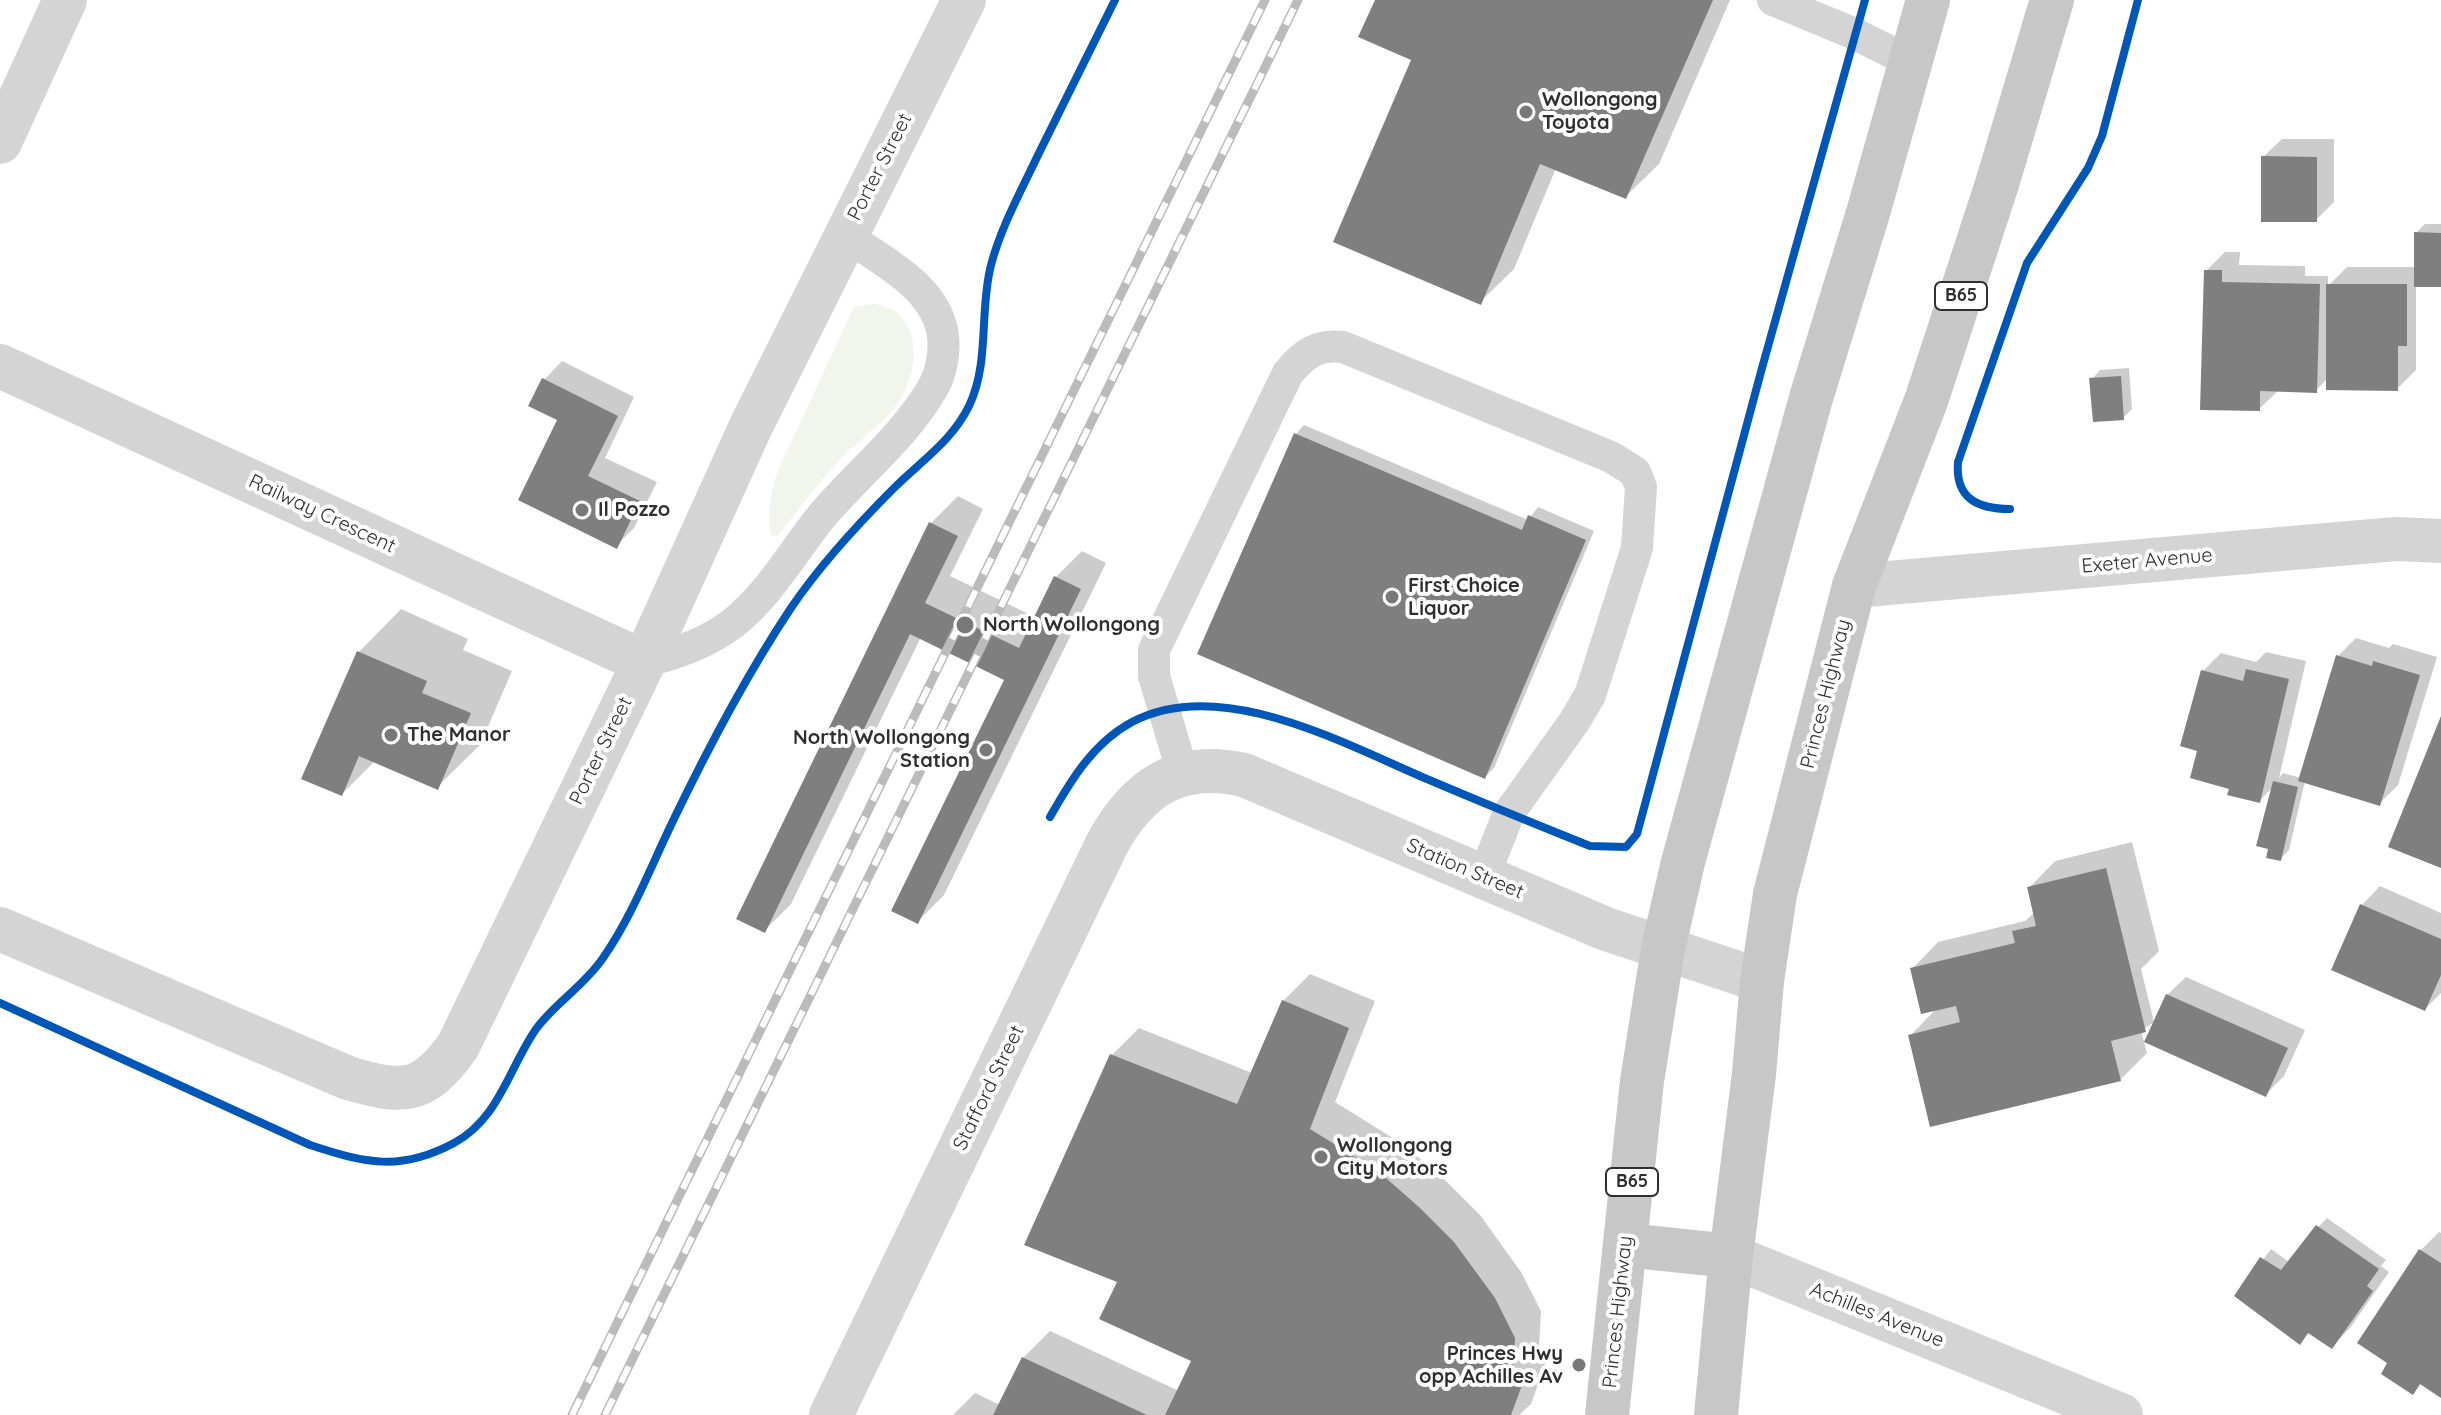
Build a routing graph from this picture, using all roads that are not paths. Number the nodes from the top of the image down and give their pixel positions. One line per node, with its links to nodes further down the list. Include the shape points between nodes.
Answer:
1 (65, 0): 7 (street)
2 (964, 0): 8 (street, Porter Street)
3 (1928, 0): 6 (main road, Princes Highway / B65)
4 (2052, 0): 11 (main road, Princes Highway / B65, via 1926,401)
5 (1782, 2): 6 (lane)
6 (1911, 62): 16 (main road, Princes Highway / B65, via 1807,413)
7 (0, 142)
8 (845, 235): 12 (street, Porter Street); 12 (lane, via 909,280 938,316 942,362 935,386 736,621 711,639)
9 (0, 366): 12 (street, Railway Crescent)
10 (2441, 541): 11 (street, Exeter Avenue, via 2396,539)
11 (1854, 586): 17 (main road, Princes Highway / B65, via 1775,894)
12 (644, 662): 15 (street, Porter Street, via 458,1046 431,1078 413,1087 393,1089 348,1078)
13 (1176, 776): 14 (street, Station Street, via 1214,770 1244,775); 14 (lane, via 1154,676 1154,650 1288,373 1310,351 1343,347 1611,457 1635,472 1641,487 1637,548 1590,695 1509,813); 20 (street, Stafford Street, via 1138,799 1112,835)
14 (1483, 878): 16 (street, Station Street)
15 (0, 929)
16 (1663, 949): 17 (street, Station Street); 18 (main road, Princes Highway / B65, via 1642,1081)
17 (1762, 981): 19 (main road, Princes Highway / B65)
18 (1625, 1245): 19 (main road, Achilles Avenue); 21 (main road, Princes Highway / B65)
19 (1731, 1256): 22 (main road, Princes Highway / B65); 23 (street, Achilles Avenue)
20 (831, 1415)
21 (1607, 1415)
22 (1716, 1415)
23 (2121, 1415)

